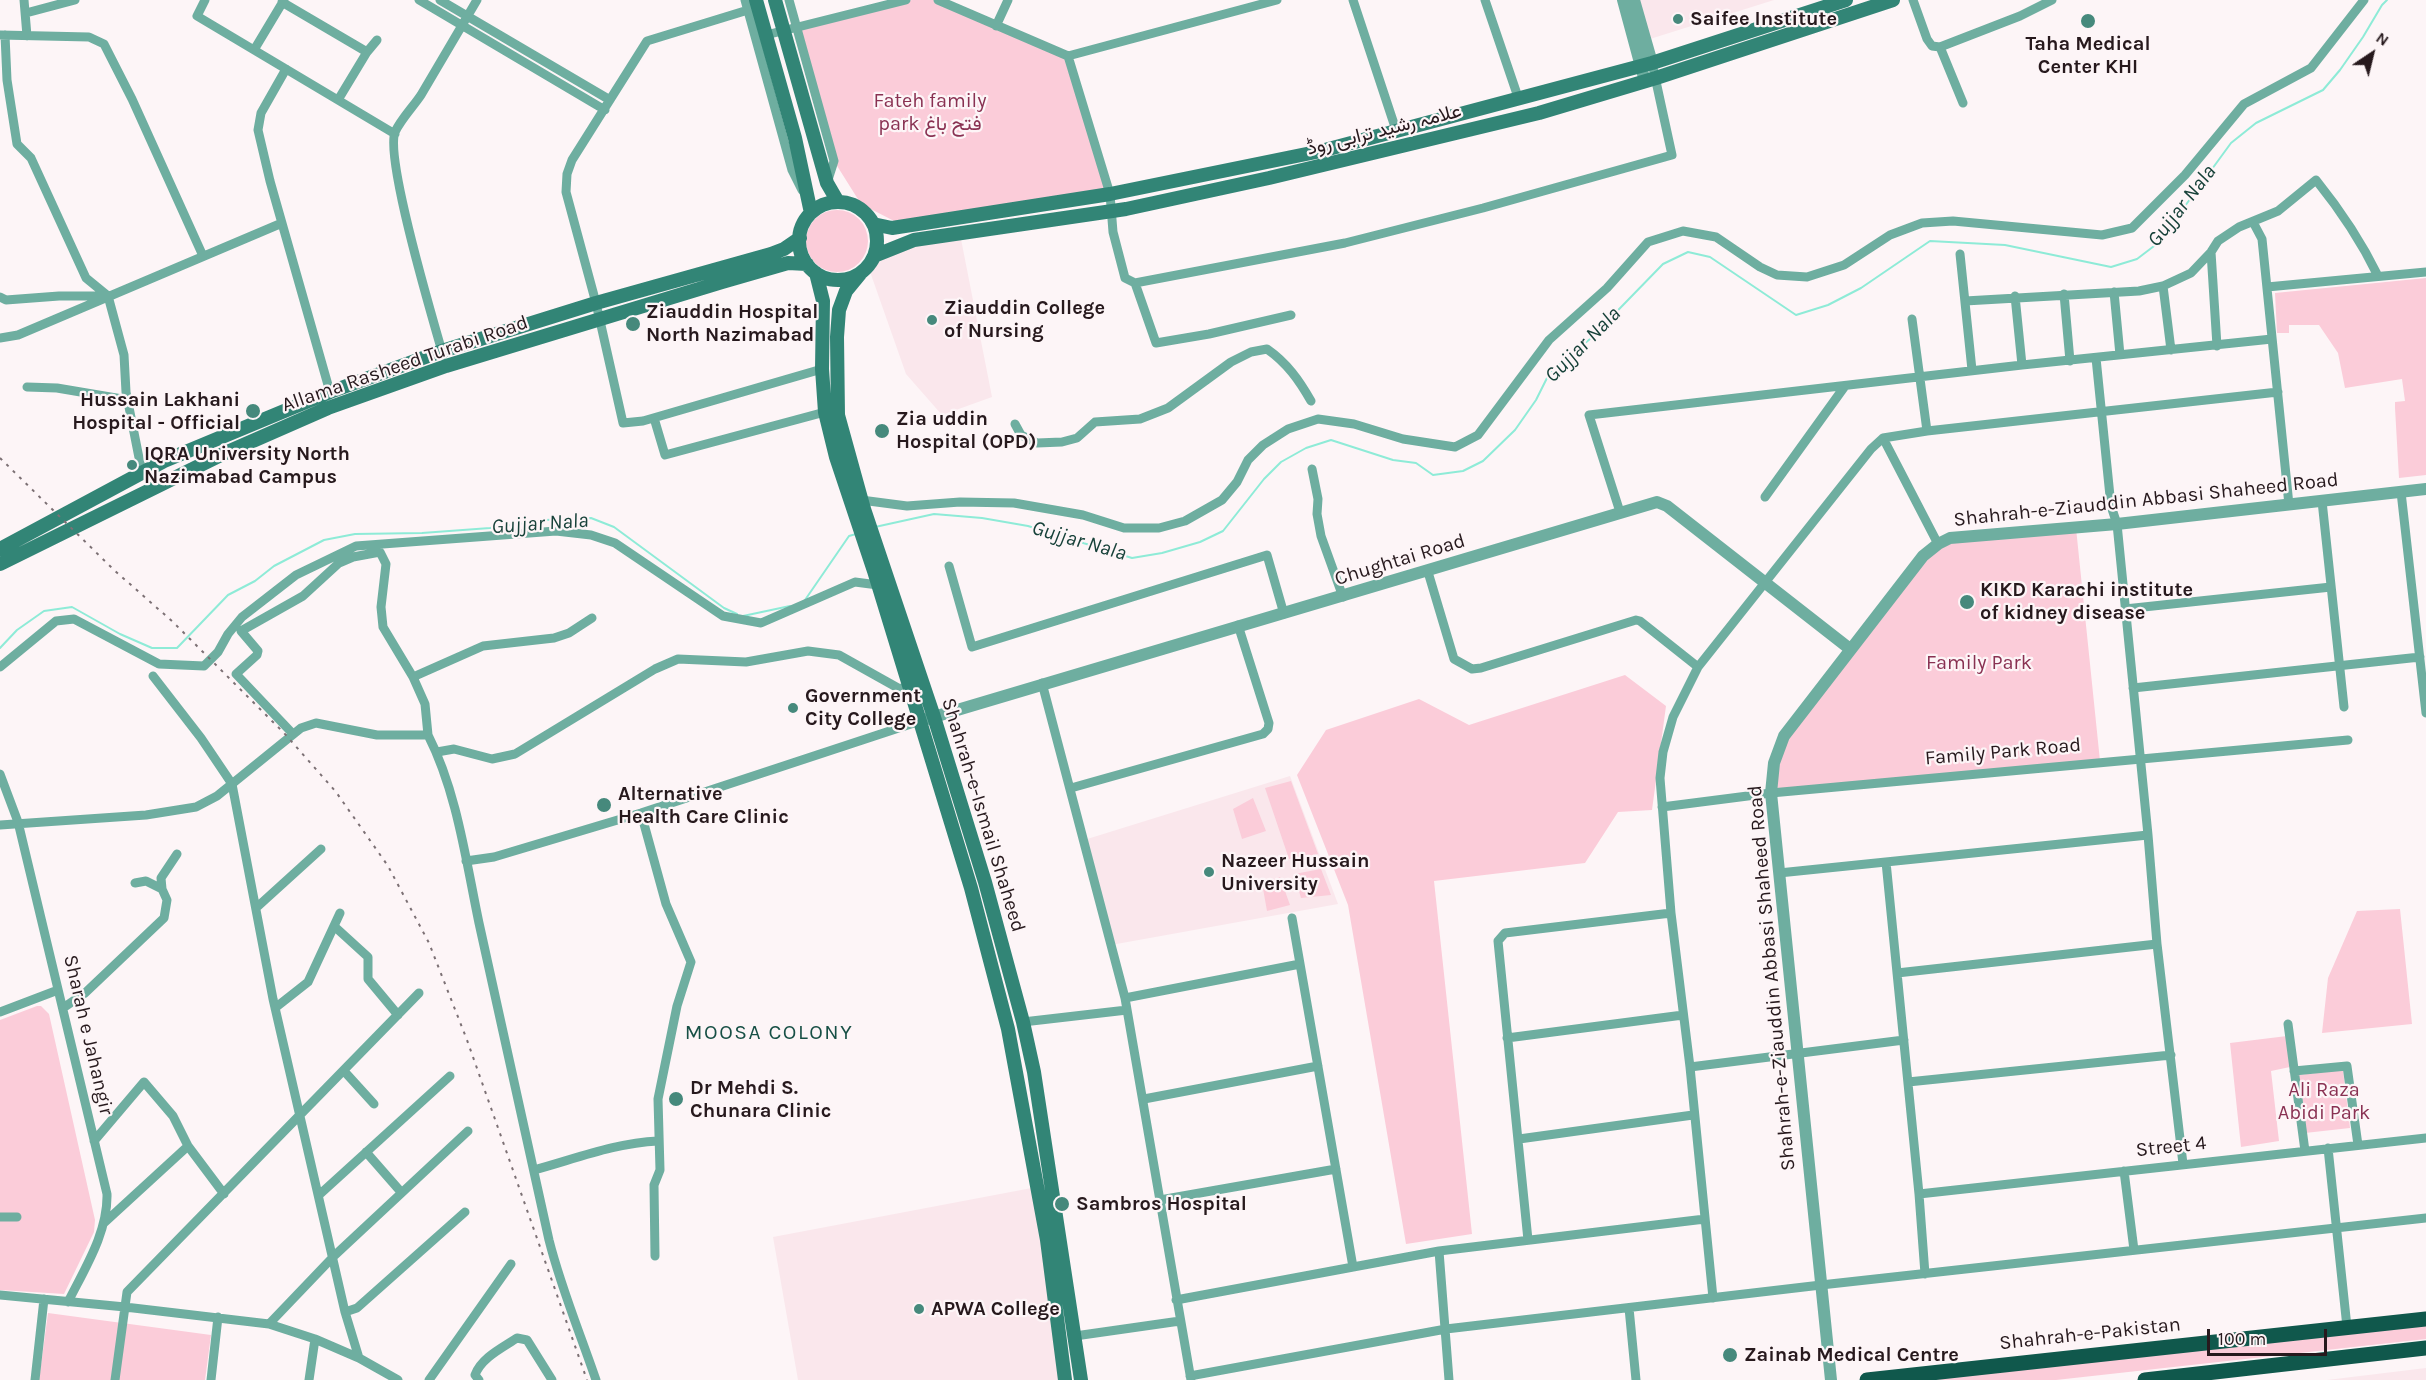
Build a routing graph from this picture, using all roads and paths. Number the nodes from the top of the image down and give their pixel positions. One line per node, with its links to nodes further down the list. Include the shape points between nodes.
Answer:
1 (24, 0): 25 (street)
2 (75, 0): 25 (street)
3 (419, 0): 28 (street)
4 (440, 0): 26 (street)
5 (477, 0): 26 (street)
6 (745, 0): 24 (street)
7 (775, 0): 29 (main road)
8 (789, 0): 29 (street)
9 (906, 0): 29 (street)
10 (938, 0): 27 (street)
11 (1008, 0): 27 (street)
12 (1277, 0): 37 (street)
13 (1353, 0): 46 (street)
14 (1485, 0): 43 (street)
15 (1623, 0): 38 (street)
16 (1634, 0): 38 (street)
17 (1846, 0): 38 (main road, علامہ رشید ترابی روڈ)
18 (1893, 0): 40 (main road, علامہ رشید ترابی روڈ)
19 (1913, 0): 34 (street, via 1927,39 1932,46)
20 (2052, 0): 34 (street)
21 (2364, 0): 111 (street, via 2311,68 2244,104 2185,175 2132,228 2102,235 1953,220 1922,223 1890,235 1844,265 1807,277 1778,275 1716,237 1683,231 1648,242 1607,288 1549,340 1478,435 1455,447 1318,419 1288,429 1263,445 1248,460 1222,500 1185,521 1159,528 1124,528 1083,515 1014,503 907,506)
22 (202, 1): 35 (street, via 197,16)
23 (283, 1): 35 (street); 36 (street)
24 (752, 5): 31 (main road); 42 (street, via 647,41); 50 (street, via 792,170)
25 (26, 14): 32 (street)
26 (468, 16): 28 (street); 42 (street)
27 (996, 26): 37 (street)
28 (462, 27): 45 (street); 47 (street)
29 (791, 28): 31 (street); 49 (main road, via 827,183)
30 (3, 35): 32 (street); 69 (street, via 17,144 31,158 86,278)
31 (766, 35): 50 (main road, via 795,138)
32 (27, 36): 58 (street, via 89,37 104,44)
33 (377, 40): 36 (street)
34 (1940, 47): 44 (street)
35 (254, 50): 39 (street)
36 (367, 52): 41 (street)
37 (1068, 56): 48 (street)
38 (1646, 64): 40 (street); 43 (main road, علامہ رشید ترابی روڈ)
39 (286, 69): 41 (street); 53 (street, via 261,113 258,130)
40 (1651, 79): 51 (main road, علامہ رشید ترابی روڈ, via 1539,113); 64 (street, via 1672,155 1345,243)
41 (338, 100): 47 (street)
42 (610, 100): 45 (street)
43 (1519, 100): 46 (main road, علامہ رشید ترابی روڈ)
44 (1963, 103)
45 (604, 110): 73 (street, via 572,160 567,183)
46 (1397, 133): 48 (main road, علامہ رشید ترابی روڈ)
47 (394, 134): 81 (street, via 402,198)
48 (1110, 194): 51 (street); 54 (main road, علامہ رشید ترابی روڈ, via 892,228)
49 (838, 202): 50 (main road); 54 (main road, via 859,208)
50 (809, 207): 55 (main road)
51 (1113, 211): 59 (main road, علامہ رشید ترابی روڈ, via 914,240); 64 (street, via 1113,232 1125,278)
52 (2253, 222): 56 (street, via 2218,241); 63 (street, via 2278,211 2316,180 2342,212); 66 (street, via 2262,239)
53 (282, 223): 58 (street); 93 (street)
54 (873, 224): 59 (main road, via 877,246)
55 (800, 238): 60 (main road, via 801,254); 73 (main road, Allama Rasheed Turabi Road, via 771,254)
56 (2211, 252): 65 (street, via 2190,273); 79 (street)
57 (1960, 254): 72 (street)
58 (203, 256): 69 (street)
59 (874, 256): 62 (main road)
60 (811, 269): 62 (main road, via 827,279); 75 (main road, Allama Rasheed Turabi Road, via 788,263); 87 (main road, Shahrah-e-Ismail Shaheed, via 823,301)
61 (2426, 272): 63 (street)
62 (860, 274): 111 (main road, Shahrah-e-Ismail Shaheed, via 846,291 839,310 837,337 838,415)
63 (2378, 276): 66 (street)
64 (1135, 283): 74 (street, via 1156,344)
65 (2163, 286): 67 (street); 80 (street)
66 (2267, 287): 78 (street)
67 (2114, 292): 68 (street); 82 (street)
68 (2064, 294): 70 (street); 84 (street)
69 (108, 296): 71 (street, via 6,300); 77 (street, via 18,335); 96 (street, via 124,355)
70 (2015, 296): 72 (street); 85 (street)
71 (0, 297)
72 (1965, 301): 88 (street)
73 (596, 303): 75 (street); 81 (main road, Allama Rasheed Turabi Road)
74 (1291, 315)
75 (600, 320): 86 (main road, Allama Rasheed Turabi Road); 101 (street, via 623,423)
76 (1912, 320): 89 (street)
77 (0, 338)
78 (2272, 339): 79 (street); 94 (street)
79 (2217, 346): 80 (street)
80 (2170, 350): 82 (street)
81 (442, 351): 86 (street); 90 (main road, Allama Rasheed Turabi Road)
82 (2120, 355): 83 (street)
83 (2096, 358): 84 (street); 99 (street)
84 (2070, 361): 85 (street)
85 (2022, 365): 88 (street)
86 (446, 366): 95 (main road, Allama Rasheed Turabi Road)
87 (822, 369): 100 (main road, Shahrah-e-Ismail Shaheed); 101 (street)
88 (1972, 370): 89 (street)
89 (1921, 377): 91 (street); 103 (street)
90 (363, 380): 93 (main road, Allama Rasheed Turabi Road); 95 (main road)
91 (1845, 386): 109 (street); 113 (street, via 1589,415)
92 (27, 387): 96 (street)
93 (330, 392): 98 (main road, Allama Rasheed Turabi Road)
94 (2278, 392): 99 (street); 112 (street)
95 (368, 394): 98 (main road, Allama Rasheed Turabi Road)
96 (128, 400): 106 (street)
97 (1311, 401): 102 (street, via 1291,370 1267,349 1231,362 1168,408 1140,419 1095,422 1077,438 1037,443 1021,435)
98 (303, 411): 106 (main road, Allama Rasheed Turabi Road); 117 (main road, Allama Rasheed Turabi Road)
99 (2102, 411): 103 (street); 114 (street, via 2111,506)
100 (825, 412): 101 (street, via 665,455); 111 (main road, Shahrah-e-Ismail Shaheed, via 836,457)
101 (654, 418)
102 (1015, 424)
103 (1927, 431): 104 (street)
104 (1883, 438): 115 (street); 121 (street)
105 (1312, 469): 124 (street, via 1321,536)
106 (142, 472): 116 (main road, Allama Rasheed Turabi Road)
107 (2426, 489): 108 (street, Shahrah-e-Ziauddin Abbasi Shaheed Road)
108 (2402, 492): 110 (street, Shahrah-e-Ziauddin Abbasi Shaheed Road); 130 (street)
109 (1766, 497)
110 (2322, 501): 112 (street, Shahrah-e-Ziauddin Abbasi Shaheed Road); 123 (street)
111 (858, 502): 119 (main road, Shahrah-e-Ismail Shaheed); 119 (main road, Shahrah-e-Ismail Shaheed)
112 (2289, 505): 114 (street, Shahrah-e-Ziauddin Abbasi Shaheed Road)
113 (1620, 512): 120 (street, Chughtai Road); 121 (street, Chughtai Road, via 1657,502 1667,506)
114 (2117, 524): 115 (street, Shahrah-e-Ziauddin Abbasi Shaheed Road, via 1950,538); 125 (street)
115 (1938, 543): 129 (street, Shahrah-e-Ziauddin Abbasi Shaheed Road, via 1923,556)
116 (0, 549)
117 (0, 564)
118 (949, 566): 126 (street, via 972,648 1267,555)
119 (880, 569): 122 (main road, Shahrah-e-Ismail Shaheed); 141 (main road, Shahrah-e-Ismail Shaheed)
120 (1428, 572): 124 (street, Chughtai Road); 133 (street, via 1454,659 1472,669 1636,620)
121 (1764, 583): 129 (street, Chughtai Road); 133 (street)
122 (878, 585): 132 (street, via 855,582 761,623 723,616 615,543 591,535 556,531 356,546 296,574 242,617 204,666 159,664 66,618 56,621); 138 (main road, Shahrah-e-Ismail Shaheed)
123 (2331, 587): 125 (street); 131 (street)
124 (1343, 597): 126 (street, Chughtai Road)
125 (2125, 609): 137 (street)
126 (1284, 614): 128 (street, Chughtai Road)
127 (592, 618): 135 (street, via 554,638 483,646)
128 (1238, 625): 136 (street, Chughtai Road); 150 (street, via 1269,723 1263,734)
129 (1850, 649): 151 (street, Shahrah-e-Ziauddin Abbasi Shaheed Road, via 1784,736 1774,763)
130 (2420, 657): 131 (street); 140 (street)
131 (2340, 665): 137 (street); 139 (street)
132 (0, 667)
133 (1698, 667): 152 (street, via 1673,717 1663,752)
134 (153, 676): 149 (street)
135 (413, 677): 143 (street, via 383,627 386,564 380,552 339,563 303,596 241,631 258,651 236,674); 144 (street, via 425,704)
136 (1042, 683): 141 (street, Chughtai Road); 150 (street)
137 (2133, 688): 147 (street)
138 (909, 689): 142 (main road, Shahrah-e-Ismail Shaheed); 146 (street, via 898,688 838,655 821,652 797,652 746,662 678,659 514,754 492,759 454,749)
139 (2344, 707)
140 (2426, 713)
141 (934, 717): 142 (street, Chughtai Road); 181 (main road, Shahrah-e-Ismail Shaheed)
142 (920, 720): 153 (street); 260 (main road, Shahrah-e-Ismail Shaheed, via 971,888 1008,1029 1047,1239)
143 (293, 734): 144 (street, via 316,723 377,735); 149 (street)
144 (428, 735): 146 (street)
145 (2348, 740): 147 (street, Family Park Road)
146 (437, 752): 159 (street)
147 (2140, 757): 151 (street, Family Park Road); 156 (street)
148 (0, 774): 154 (street, Sharah e Jahangir)
149 (232, 784): 154 (street, via 187,808 147,815); 164 (street)
150 (1071, 788): 174 (street)
151 (1771, 793): 152 (street, Family Park Road); 161 (street, Shahrah-e-Ziauddin Abbasi Shaheed Road)
152 (1662, 807): 166 (street)
153 (641, 813): 159 (street, via 494,857); 201 (street, via 666,904 691,962 677,1006 658,1099)
154 (18, 822): 155 (street); 172 (street, Sharah e Jahangir)
155 (0, 825)
156 (2148, 835): 160 (street); 169 (street)
157 (321, 849): 164 (street)
158 (177, 854): 163 (street, via 161,878)
159 (466, 861): 209 (street)
160 (1886, 862): 161 (street); 171 (street)
161 (1779, 873): 185 (street, Shahrah-e-Ziauddin Abbasi Shaheed Road)
162 (135, 883): 163 (street, via 146,881)
163 (162, 889): 175 (street, via 167,900 164,918 86,993)
164 (256, 908): 176 (street)
165 (340, 913): 168 (street)
166 (1671, 913): 180 (street); 183 (street, via 1500,936)
167 (1292, 918): 170 (street)
168 (334, 926): 176 (street, via 308,982); 179 (street, via 368,957 368,979)
169 (2157, 944): 171 (street); 186 (street)
170 (1300, 964): 174 (street); 187 (street)
171 (1897, 973): 184 (street)
172 (58, 990): 175 (street, Sharah e Jahangir); 178 (street)
173 (420, 993): 179 (street)
174 (1125, 998): 177 (street)
175 (63, 1008): 200 (street, Sharah e Jahangir)
176 (275, 1008): 195 (street)
177 (1127, 1010): 181 (street); 193 (street)
178 (0, 1012)
179 (399, 1015): 189 (street)
180 (1683, 1015): 183 (street); 188 (street)
181 (1023, 1022): 246 (main road, Shahrah-e-Ismail Shaheed)
182 (2288, 1024): 190 (street)
183 (1507, 1038): 198 (street)
184 (1904, 1040): 185 (street); 192 (street)
185 (1797, 1053): 188 (street); 231 (street, Shahrah-e-Ziauddin Abbasi Shaheed Road)
186 (2171, 1055): 192 (street); 207 (street)
187 (1318, 1066): 193 (street); 208 (street)
188 (1690, 1067): 196 (street)
189 (344, 1071): 194 (street); 195 (street)
190 (2294, 1071): 202 (street, via 2348,1066); 205 (street)
191 (450, 1076): 206 (street)
192 (1908, 1082): 213 (street)
193 (1144, 1100): 215 (street)
194 (374, 1104)
195 (300, 1115): 212 (street); 214 (street)
196 (1693, 1115): 198 (street); 220 (street)
197 (468, 1131): 211 (street)
198 (1518, 1138): 223 (street)
199 (2426, 1138): 202 (street, Street 4)
200 (94, 1141): 203 (street, via 144,1082 173,1116); 221 (street, Sharah e Jahangir, via 107,1194)
201 (658, 1141): 209 (street, via 596,1150); 227 (street)
202 (2358, 1145): 204 (street, Street 4)
203 (188, 1146): 212 (street); 221 (street)
204 (2328, 1148): 205 (street, Street 4); 222 (street)
205 (2305, 1150): 207 (street, Street 4)
206 (366, 1152): 211 (street); 214 (street)
207 (2183, 1164): 210 (street, Street 4)
208 (1336, 1169): 215 (street); 229 (street)
209 (534, 1170): 259 (street, via 561,1286)
210 (2124, 1171): 213 (street, Street 4); 224 (street)
211 (401, 1192): 226 (street)
212 (224, 1194): 237 (street, via 127,1292)
213 (1919, 1194): 230 (street)
214 (319, 1195): 226 (street)
215 (1160, 1200): 235 (street)
216 (465, 1212): 239 (street, via 357,1308)
217 (0, 1217): 218 (street)
218 (17, 1217)
219 (2426, 1218): 222 (street)
220 (1705, 1219): 223 (street); 233 (street)
221 (103, 1224): 236 (street, Sharah e Jahangir)
222 (2336, 1227): 224 (street); 244 (street)
223 (1528, 1240): 225 (street)
224 (2134, 1250): 230 (street)
225 (1439, 1251): 229 (street); 245 (street)
226 (334, 1256): 239 (street); 243 (street)
227 (655, 1256)
228 (511, 1264): 257 (street)
229 (1353, 1267): 235 (street)
230 (1925, 1274): 231 (street)
231 (1821, 1285): 233 (street); 264 (street, Shahrah-e-Ziauddin Abbasi Shaheed Road)
232 (0, 1295): 234 (street)
233 (1713, 1298): 238 (street)
234 (44, 1299): 236 (street); 252 (street)
235 (1176, 1300): 242 (street)
236 (68, 1302): 237 (street)
237 (124, 1306): 240 (street); 253 (street)
238 (1629, 1308): 245 (street); 263 (street)
239 (345, 1311): 249 (street)
240 (218, 1317): 243 (street); 254 (street)
241 (2426, 1319): 244 (highway, Shahrah-e-Pakistan)
242 (1180, 1322): 246 (street); 250 (street)
243 (269, 1324): 247 (street)
244 (2347, 1327): 265 (highway, Shahrah-e-Pakistan)
245 (1446, 1329): 250 (street); 262 (street)
246 (1075, 1336): 261 (main road, Shahrah-e-Ismail Shaheed)
247 (315, 1339): 249 (street); 255 (street)
248 (2426, 1348): 267 (highway)
249 (359, 1358): 256 (street)
250 (1191, 1378)
251 (548, 1379): 258 (street, via 522,1337 486,1360 475,1375)
252 (35, 1380)
253 (115, 1380)
254 (211, 1380)
255 (309, 1380)
256 (398, 1380)
257 (429, 1380)
258 (478, 1380)
259 (596, 1380)
260 (1065, 1380)
261 (1081, 1380)
262 (1449, 1380)
263 (1636, 1380)
264 (1831, 1380)
265 (1867, 1380)
266 (2145, 1380): 267 (highway)
267 (2151, 1380)

